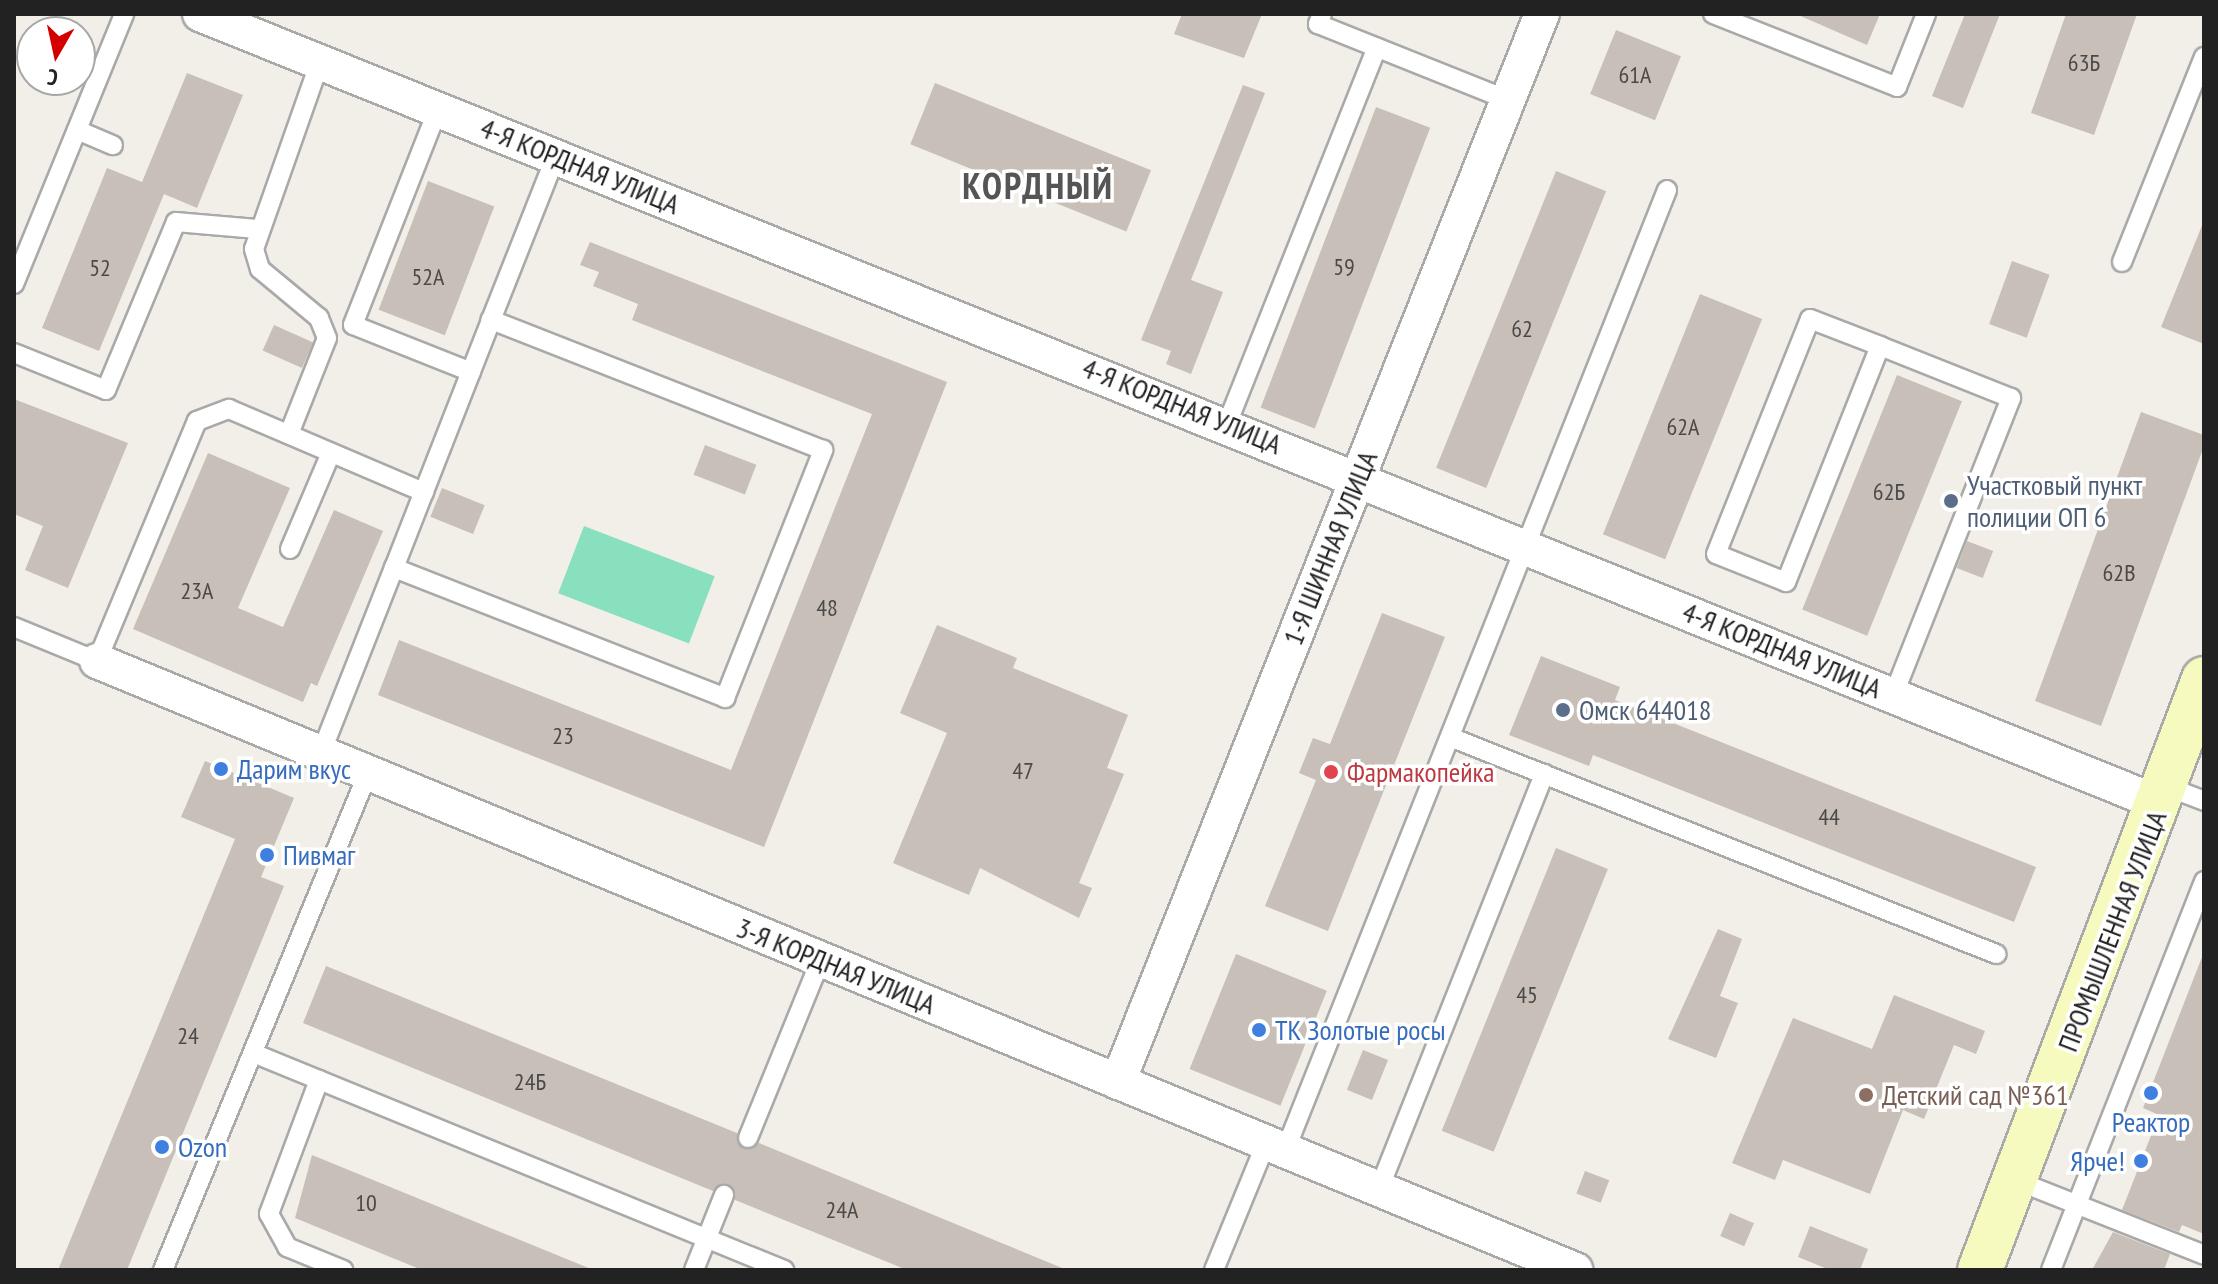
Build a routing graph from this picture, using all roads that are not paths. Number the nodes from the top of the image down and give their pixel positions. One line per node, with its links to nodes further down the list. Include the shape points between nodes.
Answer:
1 (124, 14): 12 (lane)
2 (200, 14): 9 (street, 4-Я КОРДНАЯ УЛИЦА)
3 (1322, 14): 7 (lane, via 1318,24)
4 (1542, 14): 10 (street, 1-Я ШИННАЯ УЛИЦА)
5 (1713, 14): 6 (lane, via 1897,87)
6 (1926, 14)
7 (1377, 48): 10 (lane); 23 (lane)
8 (2204, 57): 17 (lane)
9 (320, 62): 11 (street, 4-Я КОРДНАЯ УЛИЦА); 16 (lane)
10 (1508, 100): 26 (street, 1-Я ШИННАЯ УЛИЦА)
11 (447, 113): 14 (street, 4-Я КОРДНАЯ УЛИЦА); 22 (lane, via 438,109 353,325)
12 (77, 130): 13 (lane); 18 (lane)
13 (113, 145)
14 (556, 156): 19 (lane); 23 (street, 4-Я КОРДНАЯ УЛИЦА)
15 (1667, 190): 28 (lane)
16 (257, 229): 21 (lane, via 176,222 106,390); 24 (lane, via 260,269 319,318 327,338)
17 (2122, 262)
18 (14, 284)
19 (491, 320): 22 (lane); 30 (lane, via 823,450 725,698)
20 (1880, 346): 20 (lane, via 1810,319 1716,554 1786,582); 34 (lane, via 2011,398)
21 (14, 353)
22 (471, 372): 27 (lane)
23 (1227, 424): 26 (street, 4-Я КОРДНАЯ УЛИЦА)
24 (289, 434): 25 (lane); 32 (lane, via 229,409 197,421)
25 (331, 453): 27 (lane); 29 (lane)
26 (1358, 476): 28 (street, 4-Я КОРДНАЯ УЛИЦА); 45 (street, 1-Я ШИННАЯ УЛИЦА)
27 (424, 492): 30 (lane)
28 (1526, 545): 34 (street, 4-Я КОРДНАЯ УЛИЦА); 35 (lane)
29 (290, 549)
30 (394, 568): 36 (lane)
31 (14, 627): 32 (lane)
32 (97, 661): 36 (street, 3-Я КОРДНАЯ УЛИЦА)
33 (2204, 679): 39 (main road, ПРОМЫШЛЕННАЯ УЛИЦА)
34 (1893, 696): 39 (street, 4-Я КОРДНАЯ УЛИЦА)
35 (1450, 737): 38 (lane); 47 (lane)
36 (321, 753): 37 (street, 3-Я КОРДНАЯ УЛИЦА)
37 (368, 773): 42 (street, 3-Я КОРДНАЯ УЛИЦА); 43 (lane)
38 (1544, 774): 41 (lane); 49 (lane)
39 (2177, 798): 48 (main road, ПРОМЫШЛЕННАЯ УЛИЦА)
40 (2204, 881): 51 (lane)
41 (1996, 954)
42 (821, 959): 45 (street, 3-Я КОРДНАЯ УЛИЦА); 46 (lane)
43 (253, 1053): 44 (lane); 54 (lane)
44 (319, 1080): 52 (lane); 55 (lane, via 269,1214 287,1247)
45 (1118, 1082): 47 (street, 3-Я КОРДНАЯ УЛИЦА)
46 (748, 1138)
47 (1276, 1147): 49 (street, 3-Я КОРДНАЯ УЛИЦА); 58 (lane)
48 (2015, 1180): 51 (lane); 60 (main road, ПРОМЫШЛЕННАЯ УЛИЦА)
49 (1379, 1189): 59 (street, 3-Я КОРДНАЯ УЛИЦА)
50 (724, 1195): 52 (lane)
51 (2076, 1205): 53 (lane); 61 (lane)
52 (707, 1238): 56 (lane); 57 (lane)
53 (2204, 1255)
54 (163, 1270)
55 (343, 1270)
56 (694, 1270)
57 (784, 1270)
58 (1214, 1270)
59 (1575, 1270)
60 (1980, 1270)
61 (2051, 1270)

